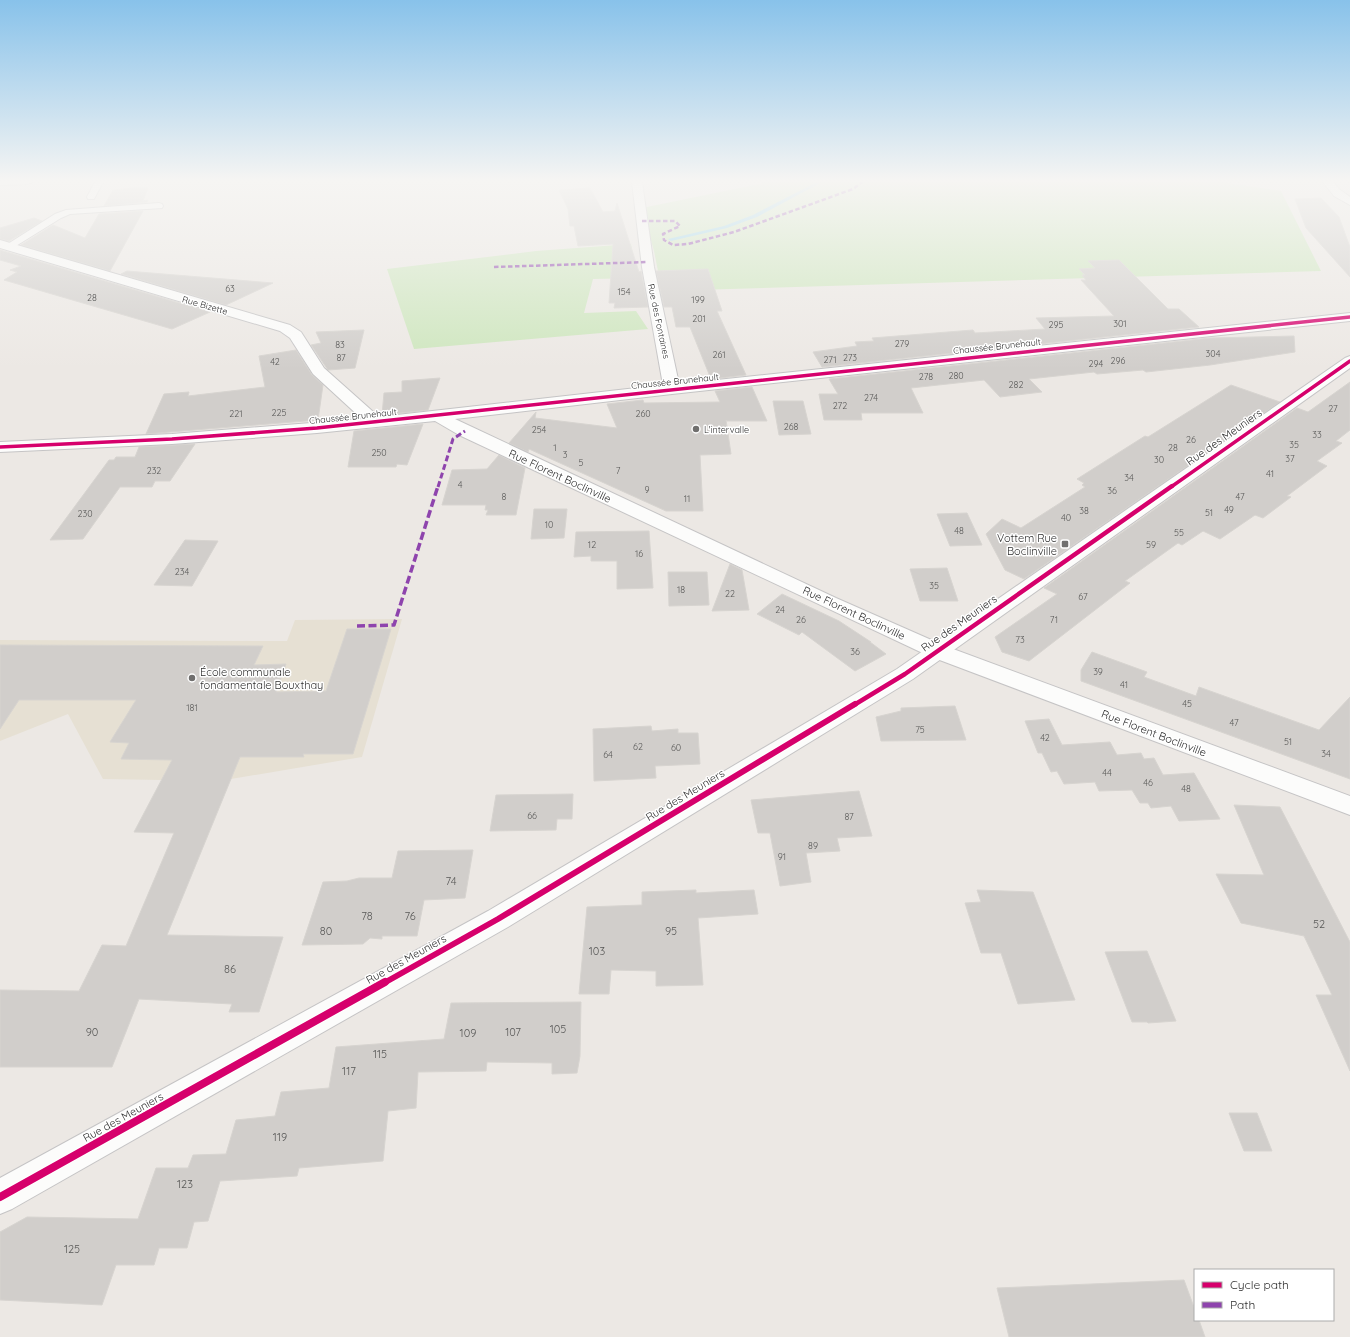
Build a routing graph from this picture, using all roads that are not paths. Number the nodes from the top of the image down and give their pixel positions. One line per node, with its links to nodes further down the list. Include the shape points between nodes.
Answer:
1 (645, 244): 5 (street, Rue des Fontaines)
2 (4, 246): 7 (street, Rue Bizette, via 285,328 296,335 318,371)
3 (1350, 317): 5 (street, Chaussée Brunehault)
4 (1350, 361): 9 (street, Rue des Meuniers)
5 (672, 389): 6 (street, Chaussée Brunehault)
6 (438, 416): 7 (street, Chaussée Brunehault); 9 (street, Rue Florent Boclinville)
7 (374, 421): 8 (street, Chaussée Brunehault, via 172,439)
8 (0, 447)
9 (937, 651): 10 (street, Rue Florent Boclinville); 11 (street, Rue des Meuniers, via 905,674 498,919)
10 (1350, 806)
11 (0, 1197)

